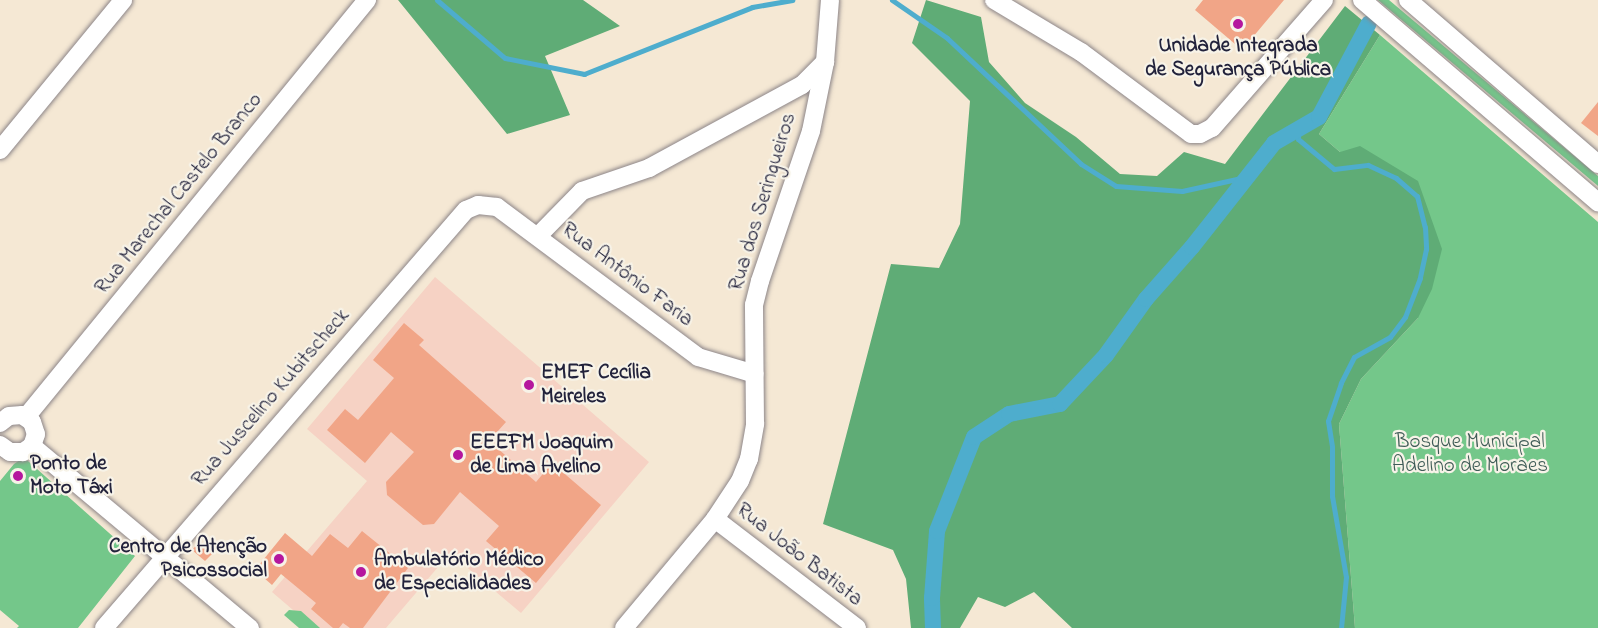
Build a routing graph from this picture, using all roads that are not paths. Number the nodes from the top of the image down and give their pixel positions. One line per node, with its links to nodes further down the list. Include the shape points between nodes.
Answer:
1 (123, 0): 9 (street)
2 (368, 0): 15 (street, Rua Marechal Castelo Branco)
3 (994, 0): 4 (street, via 1081,52 1191,134 1212,128)
4 (1324, 0)
5 (1362, 0): 11 (street)
6 (1408, 0): 10 (street)
7 (829, 8): 8 (street, Rua dos Seringueiros)
8 (825, 62): 13 (street, via 802,85 660,163 582,191); 14 (street, Rua dos Seringueiros, via 811,131 754,305)
9 (0, 150)
10 (1598, 164)
11 (1598, 202)
12 (478, 205): 13 (street, Rua Antônio Faria, via 497,207); 20 (street, Rua Juscelino Kubitscheck, via 458,216)
13 (538, 236): 14 (street, Rua Antônio Faria, via 698,357)
14 (755, 374): 19 (street, Rua dos Seringueiros, via 756,424 749,459 740,481)
15 (26, 417): 16 (street, via 15,414); 17 (street, via 35,428)
16 (1, 420)
17 (32, 446): 18 (street, via 16,454); 20 (street)
18 (0, 447)
19 (715, 519): 23 (street, Rua dos Seringueiros); 24 (street, Rua João Batista)
20 (163, 557): 21 (street, Rua Juscelino Kubitscheck); 22 (street)
21 (104, 628)
22 (250, 628)
23 (624, 628)
24 (856, 628)

